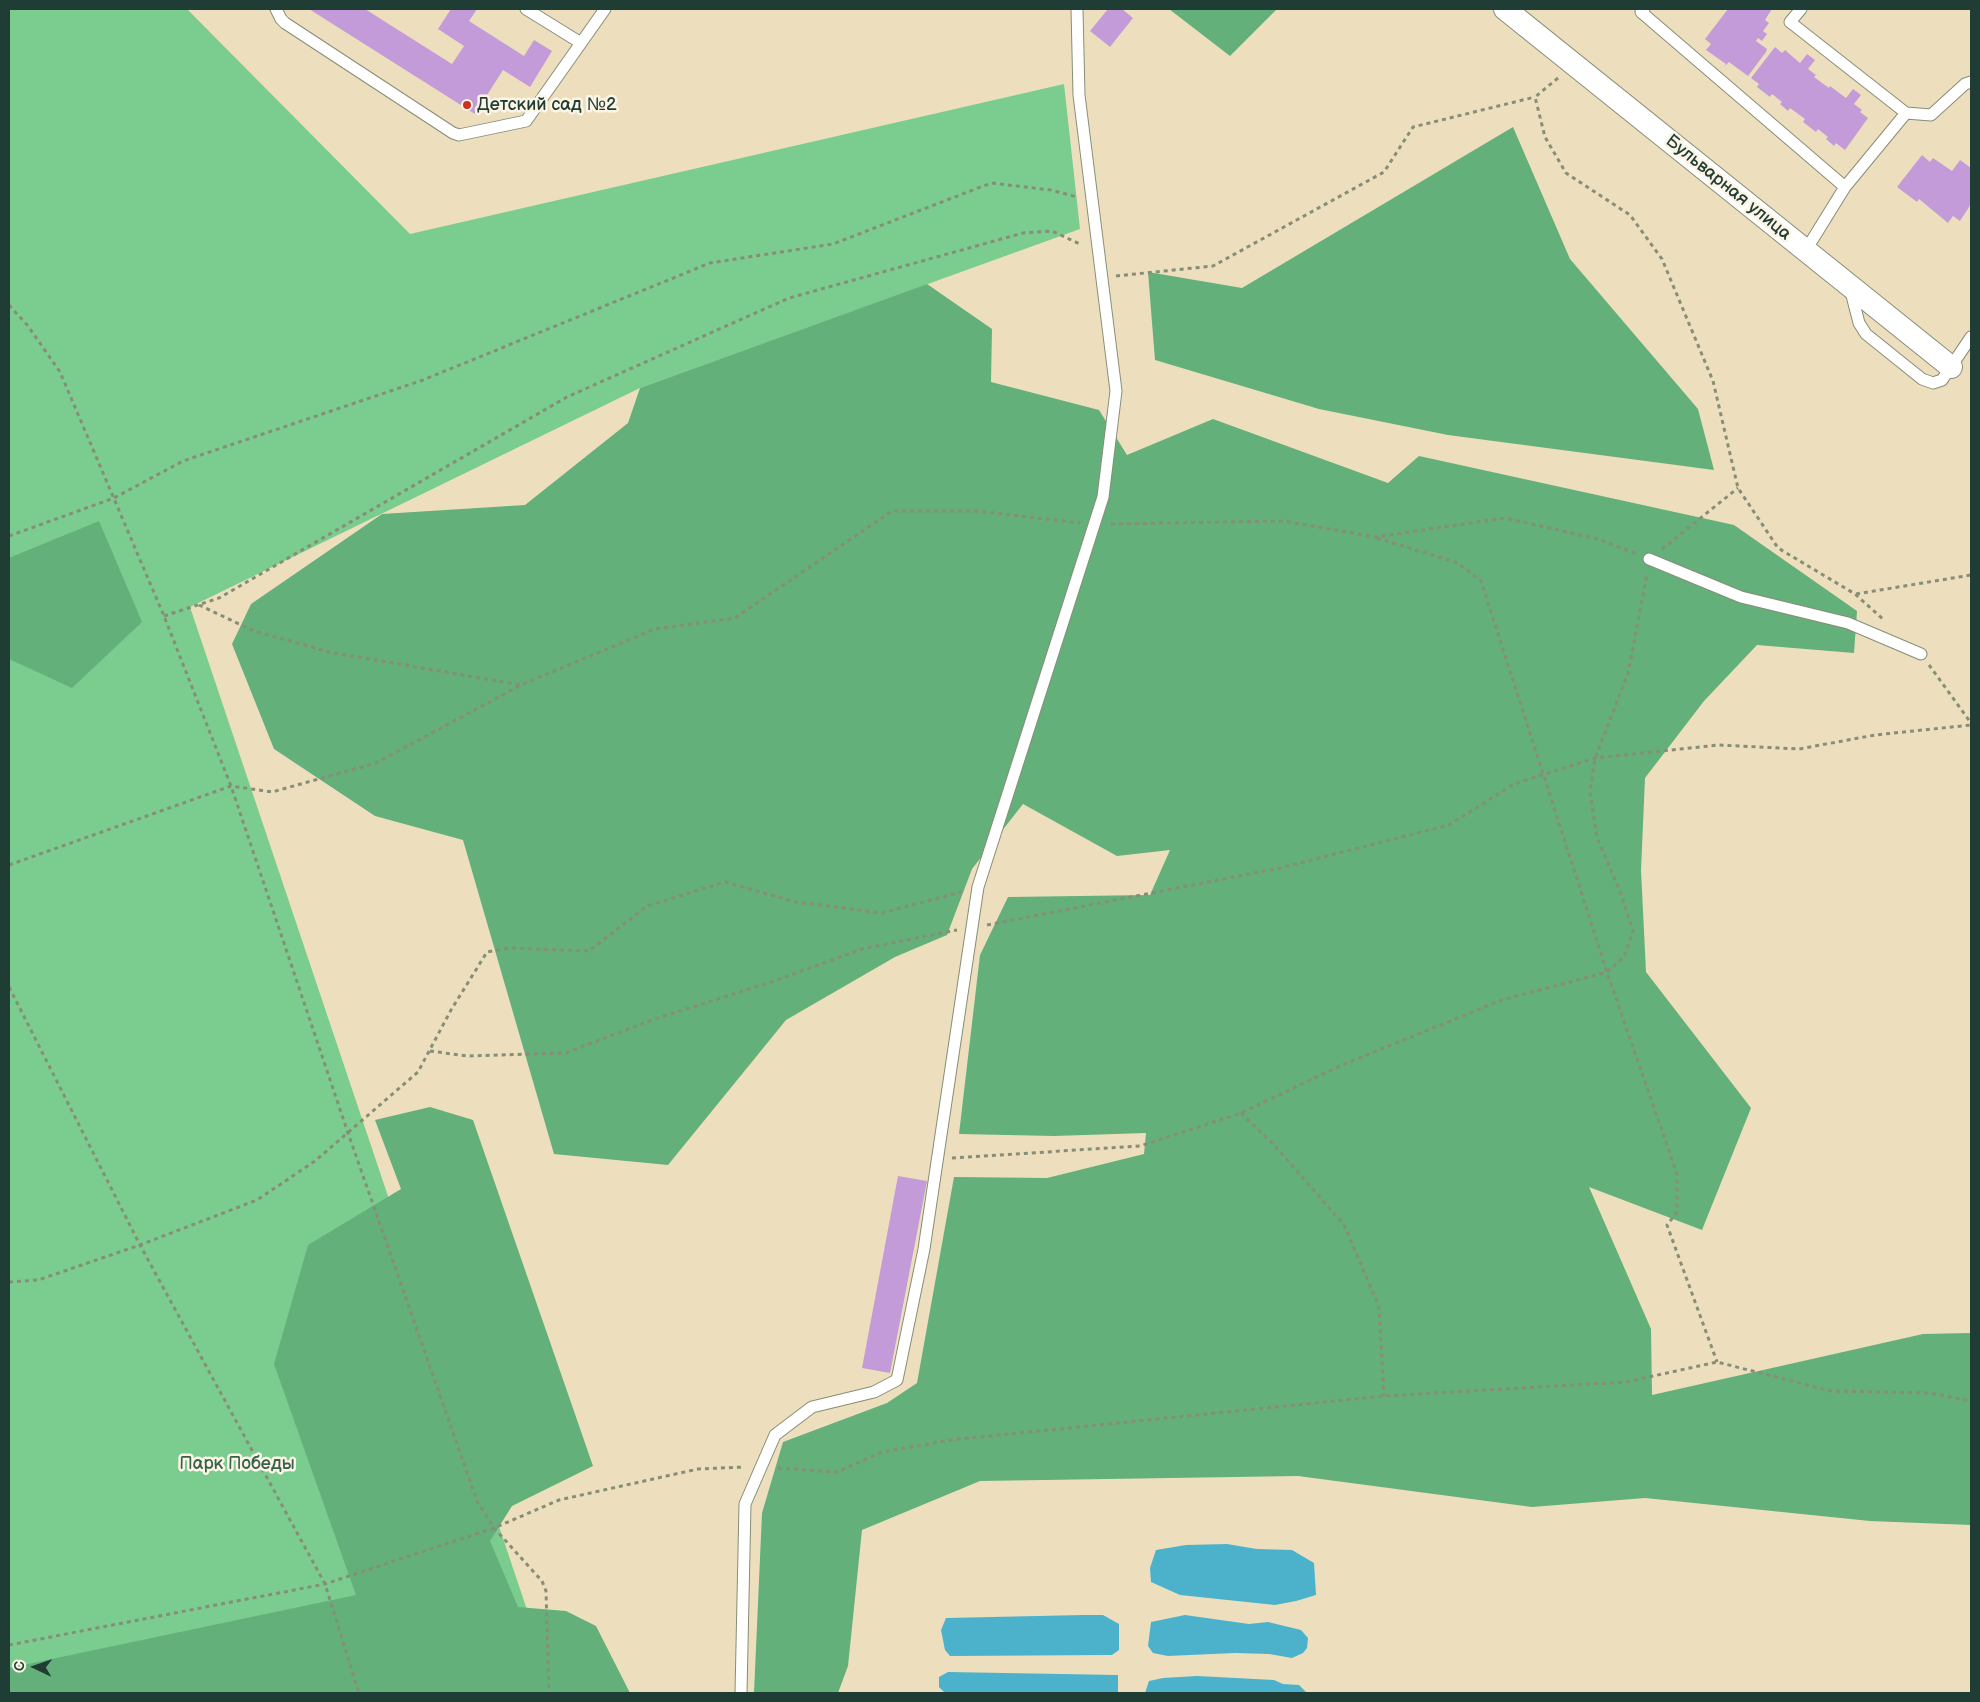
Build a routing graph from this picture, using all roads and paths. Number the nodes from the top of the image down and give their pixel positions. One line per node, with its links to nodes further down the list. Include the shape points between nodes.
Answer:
1 (276, 9): 8 (lane, via 285,22 459,135 526,121)
2 (526, 9): 8 (lane)
3 (605, 9): 8 (lane)
4 (1077, 9): 14 (lane, via 1079,95)
5 (1644, 9): 13 (lane, via 1641,12)
6 (1801, 9): 12 (lane, via 1790,22)
7 (1509, 10): 9 (street, Бульварная улица)
8 (581, 43)
9 (1575, 65): 11 (path); 15 (street, Бульварная улица)
10 (1971, 82): 12 (lane, via 1931,115)
11 (1535, 97): 17 (path, via 1413,127 1384,172 1213,266); 21 (path, via 1545,137 1566,173 1630,215 1662,259 1713,381)
12 (1906, 113): 13 (lane)
13 (1845, 187): 15 (lane)
14 (1092, 200): 16 (lane); 22 (path, via 1052,190 991,184 833,244 710,263 423,380 183,461)
15 (1806, 250): 20 (street, Бульварная улица)
16 (1099, 256): 17 (lane); 29 (path, via 1077,241 1052,231 1023,233 789,298 567,397 219,598)
17 (1102, 278): 23 (lane, via 1116,391 1103,497)
18 (9, 306): 22 (path, via 28,326 60,372)
19 (1971, 338): 20 (lane)
20 (1951, 367)
21 (1738, 488): 26 (path); 28 (path, via 1778,548)
22 (114, 498): 24 (path); 30 (path)
23 (1094, 524): 25 (path, via 1284,521); 33 (path, via 977,511 892,511 735,618 655,629); 39 (lane)
24 (9, 536)
25 (1375, 537): 26 (path, via 1505,518 1598,539); 36 (path, via 1458,563 1481,581)
26 (1649, 560): 32 (lane, via 1741,597 1848,624); 35 (path, via 1628,674)
27 (1971, 575): 28 (path)
28 (1855, 594): 31 (path)
29 (200, 605): 30 (path); 33 (path, via 254,631 329,652)
30 (164, 616): 37 (path)
31 (1884, 621)
32 (1921, 654): 34 (path)
33 (522, 685): 37 (path, via 376,763 272,792)
34 (1971, 724): 35 (path, via 1875,735 1799,749 1719,745)
35 (1595, 758): 36 (path); 41 (path, via 1590,792 1596,838 1620,891 1633,931 1624,957)
36 (1545, 776): 40 (path, via 1514,784 1449,825 1280,868); 41 (path)
37 (231, 786): 38 (path); 45 (path)
38 (9, 865)
39 (978, 887): 40 (lane); 43 (path, via 882,914 796,902 725,882 647,906 589,951 509,948 487,952)
40 (972, 928): 43 (path, via 862,949 565,1053 467,1056); 46 (lane)
41 (1607, 972): 44 (path, via 1502,1000 1342,1065); 49 (path, via 1677,1174 1677,1212 1666,1225)
42 (9, 987): 47 (path)
43 (430, 1050): 45 (path, via 418,1072)
44 (1241, 1113): 46 (path, via 1140,1146); 50 (path, via 1276,1147 1344,1225 1379,1307)
45 (348, 1133): 47 (path, via 316,1161 257,1200); 53 (path, via 477,1501)
46 (938, 1159): 52 (lane, via 924,1249 897,1380 874,1392 812,1407 775,1435)
47 (140, 1245): 48 (path, via 38,1280); 54 (path)
48 (9, 1282)
49 (1717, 1362): 50 (path, via 1626,1382); 51 (path, via 1832,1391 1930,1392)
50 (1384, 1396): 52 (path, via 950,1440 882,1452 837,1472)
51 (1971, 1401)
52 (760, 1467): 53 (path, via 698,1469 559,1500); 58 (lane, via 746,1504)
53 (494, 1528): 54 (path); 57 (path, via 542,1581 546,1591)
54 (325, 1584): 55 (path); 56 (path)
55 (9, 1645)
56 (359, 1693)
57 (549, 1693)
58 (741, 1693)

